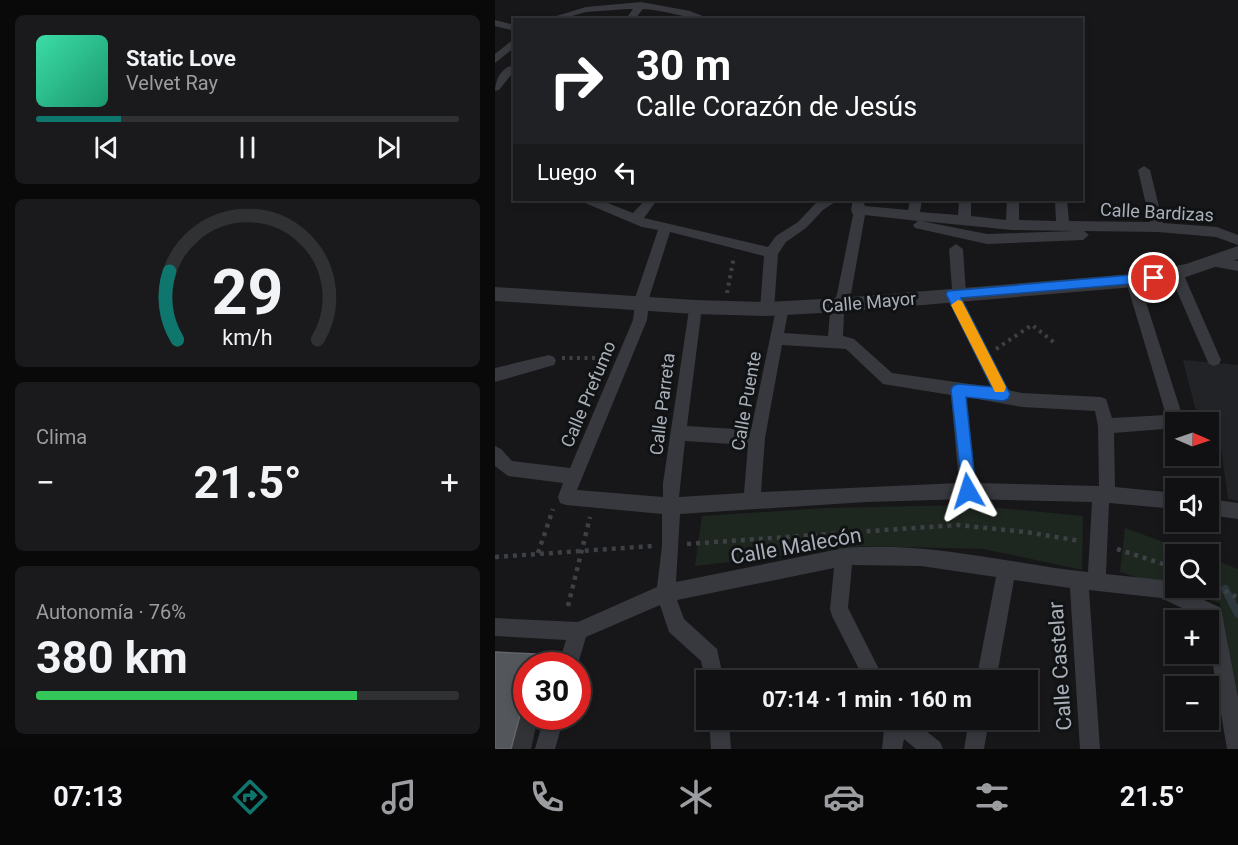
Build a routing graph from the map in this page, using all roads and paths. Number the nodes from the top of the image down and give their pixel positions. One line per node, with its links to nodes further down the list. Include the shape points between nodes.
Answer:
1 (641, 5): 2 (street, via 595,8); 3 (street); 4 (street, via 669,7)
2 (552, 18)
3 (631, 18)
4 (703, 18)
5 (495, 23): 6 (street)
6 (513, 28)
7 (513, 43): 8 (street)
8 (495, 60)
9 (495, 68): 10 (street)
10 (512, 69): 11 (street)
11 (495, 88)
12 (1144, 170): 28 (street)
13 (591, 201): 23 (street)
14 (650, 201): 23 (street)
15 (830, 201): 32 (street, via 781,238)
16 (843, 201): 21 (street, Calle Bardizas)
17 (915, 201): 22 (street)
18 (965, 201): 24 (street)
19 (1013, 201): 25 (street)
20 (1061, 201): 27 (street)
21 (858, 206): 22 (street, Calle Bardizas); 29 (street, Calle Bardizas, via 987,239 1128,233); 42 (street)
22 (913, 216): 24 (street, Calle Bardizas)
23 (635, 220): 26 (street)
24 (964, 221): 25 (street, Calle Bardizas)
25 (1012, 225): 27 (street, Calle Bardizas)
26 (666, 226): 32 (street); 41 (street, Calle Prefumo)
27 (1063, 226): 28 (street, Calle Bardizas)
28 (1158, 227): 29 (street, Calle Bardizas, via 1218,232)
29 (1238, 242)
30 (956, 249): 39 (street)
31 (1238, 252): 34 (street, Calle Mayor)
32 (771, 254): 44 (street, Calle Puente)
33 (734, 255): 40 (path)
34 (1216, 262): 35 (street); 36 (street, Calle Mayor)
35 (1238, 266)
36 (1176, 273): 37 (street, Calle Mayor); 51 (street)
37 (1133, 281): 39 (street, Calle Mayor); 55 (street, via 1176,421)
38 (495, 294): 41 (street, Calle Mayor)
39 (955, 294): 42 (street, Calle Mayor); 54 (street)
40 (725, 299)
41 (642, 304): 43 (street, Calle Mayor); 59 (street, Calle Prefumo, via 640,320)
42 (840, 305): 44 (street, Calle Mayor); 46 (street)
43 (695, 307): 44 (street, Calle Mayor); 56 (street, Calle Parreta)
44 (774, 309): 45 (street, Calle Puente)
45 (776, 339): 46 (street); 57 (street, Calle Puente)
46 (835, 342): 53 (street, via 849,343 888,379)
47 (1056, 344): 48 (path, via 1032,325)
48 (992, 351)
49 (612, 357): 50 (path)
50 (551, 360): 52 (street)
51 (1214, 360)
52 (495, 375)
53 (958, 390): 54 (street); 60 (street)
54 (1003, 394): 55 (street, via 1022,400 1101,404)
55 (1105, 426): 61 (street, Calle Castelar)
56 (679, 433): 57 (street); 65 (street, Calle Parreta)
57 (757, 438): 62 (street, Calle Puente)
58 (495, 454): 59 (street, via 508,468)
59 (574, 477): 64 (street, Calle Prefumo)
60 (968, 491): 61 (street); 62 (street)
61 (1105, 494): 63 (street); 72 (street, Calle Castelar, via 1100,503)
62 (752, 500): 65 (street)
63 (1165, 500)
64 (560, 503): 65 (street); 69 (path)
65 (671, 506): 74 (street, Calle Parreta)
66 (1219, 508): 67 (street)
67 (1238, 511)
68 (591, 512): 76 (path)
69 (538, 553)
70 (844, 557): 71 (street, Calle Malecón, via 921,557); 74 (street, Calle Malecón); 81 (street, via 839,609)
71 (1007, 568): 72 (street, Calle Malecón); 82 (street)
72 (1088, 581): 93 (street, Calle Castelar); 94 (street, Calle Malecón, via 1162,589 1214,615)
73 (1219, 588): 75 (path)
74 (666, 593): 78 (street, Calle Malecón); 80 (street, via 676,625 710,656)
75 (1238, 598)
76 (568, 606)
77 (495, 627): 78 (street, Calle Malecón)
78 (578, 631): 79 (street)
79 (572, 652)
80 (712, 670)
81 (870, 670)
82 (988, 670)
83 (550, 730): 88 (street)
84 (720, 730): 89 (street)
85 (894, 730): 90 (street)
86 (907, 730): 91 (street)
87 (977, 730): 92 (street)
88 (545, 749)
89 (721, 749)
90 (893, 749)
91 (933, 749)
92 (974, 749)
93 (1090, 749)
94 (1237, 749)

